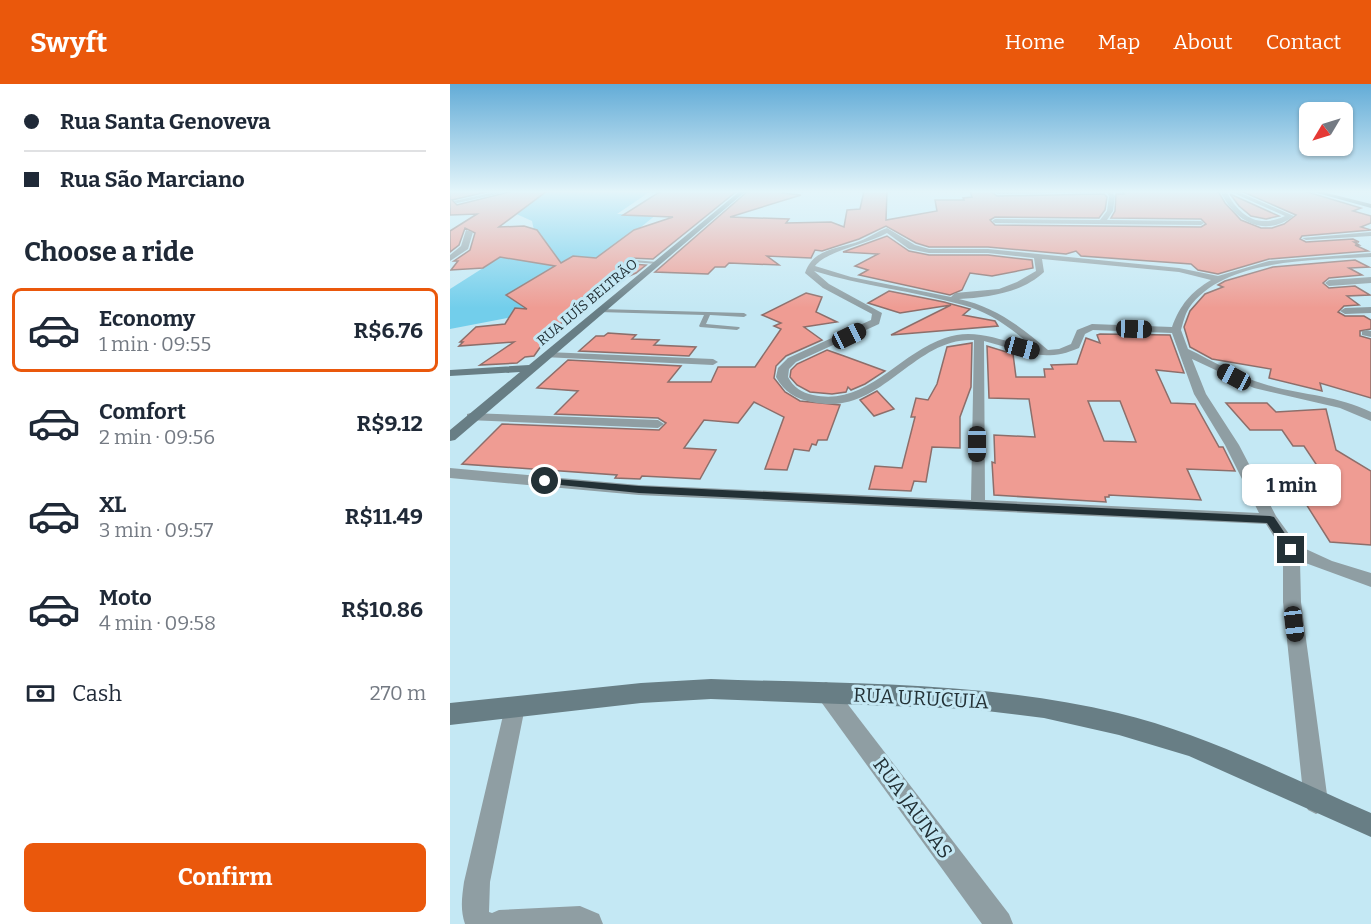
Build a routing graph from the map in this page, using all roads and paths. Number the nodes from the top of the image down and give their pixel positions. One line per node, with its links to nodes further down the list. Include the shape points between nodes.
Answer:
1 (696, 230): 11 (main road, RUA LUÍS BELTRÃO)
2 (882, 230): 12 (street, via 869,240 821,255)
3 (888, 230): 8 (street, via 912,246 929,251 988,251)
4 (470, 232): 9 (street, via 465,247)
5 (1371, 234): 6 (street)
6 (1306, 238)
7 (1371, 255): 13 (street, via 1260,266)
8 (1038, 257): 13 (street, via 1179,270); 16 (street, via 1040,272 1013,288)
9 (450, 259)
10 (634, 261): 11 (lane)
11 (657, 263): 18 (main road, RUA LUÍS BELTRÃO)
12 (810, 267): 16 (street); 24 (street, via 809,273 819,281 859,301 878,316 869,326 792,360 782,377 794,392 814,400 842,401 870,390 948,340)
13 (1220, 279): 23 (street, via 1185,308)
14 (1371, 280): 15 (street)
15 (1329, 284)
16 (943, 298): 26 (street, via 967,303 1000,318)
17 (1371, 310): 19 (street)
18 (600, 311): 20 (lane); 27 (main road, RUA LUÍS BELTRÃO)
19 (1345, 311)
20 (708, 313): 21 (lane); 22 (lane, via 702,326)
21 (744, 315)
22 (737, 328)
23 (1176, 330): 25 (street); 26 (street, via 1092,327 1081,332 1076,346 1069,350)
24 (979, 336): 26 (street); 36 (street)
25 (1182, 350): 32 (street, via 1259,387 1346,406); 37 (street, via 1200,394 1232,445)
26 (1046, 353)
27 (547, 355): 28 (street); 29 (main road, RUA LUÍS BELTRÃO)
28 (713, 362)
29 (531, 368): 30 (main road); 31 (main road, RUA LUÍS BELTRÃO)
30 (450, 373)
31 (471, 417): 33 (street); 34 (main road, RUA LUÍS BELTRÃO)
32 (1371, 417)
33 (658, 424)
34 (450, 437)
35 (450, 473): 36 (street, via 639,490)
36 (978, 504): 37 (street)
37 (1270, 519): 38 (street)
38 (1291, 550): 39 (street); 43 (street, via 1292,602)
39 (1371, 580)
40 (826, 692): 41 (main road, RUA URUCUIA, via 711,689); 43 (main road, RUA URUCUIA, via 970,699 1044,708 1119,724 1191,746); 48 (street, RUA JAUNAS)
41 (515, 707): 42 (main road, RUA URUCUIA); 45 (street, via 477,882 474,904 477,920)
42 (450, 714)
43 (1316, 802): 44 (main road, RUA URUCUIA)
44 (1371, 825)
45 (484, 924)
46 (499, 924): 47 (street, via 580,919)
47 (589, 924)
48 (999, 924)

